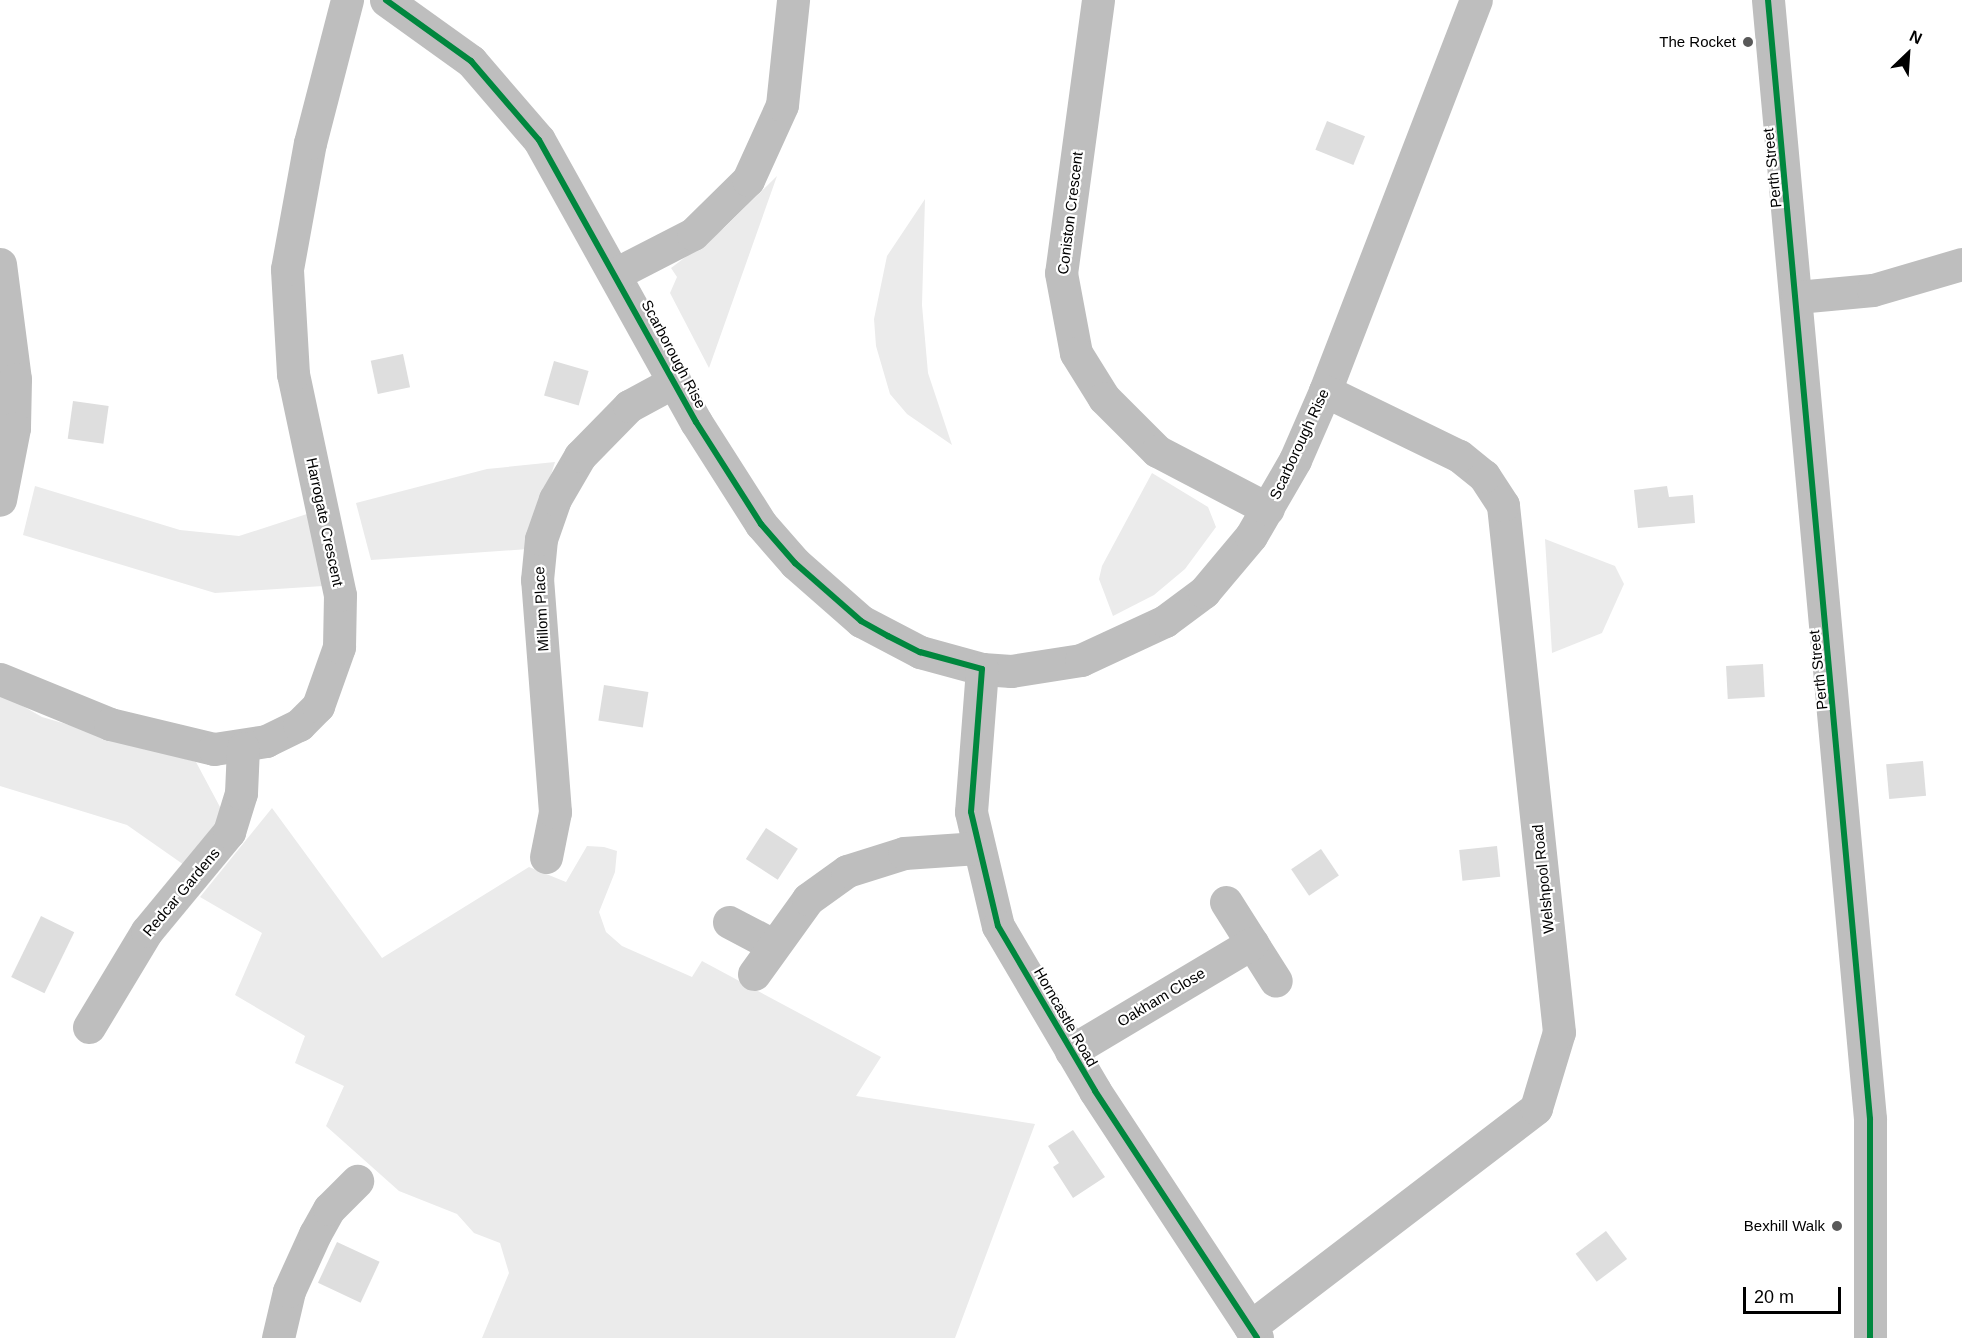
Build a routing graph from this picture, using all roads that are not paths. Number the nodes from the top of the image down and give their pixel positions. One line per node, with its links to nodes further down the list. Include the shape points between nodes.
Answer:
1 (347, 0): 17 (street, Harrogate Crescent, via 308,153 286,299 293,374 340,596 339,647 310,717)
2 (386, 0): 9 (street, Scarborough Rise, via 471,61 510,103 570,187)
3 (793, 0): 9 (street, via 782,105 753,172 693,234)
4 (1098, 0): 14 (street, Coniston Crescent, via 1061,273 1076,353 1104,398 1157,451)
5 (1476, 0): 12 (street, Scarborough Rise)
6 (1768, 0): 10 (street, Perth Street)
7 (0, 264): 13 (street, via 15,380 14,428)
8 (1962, 264): 10 (street, via 1873,290)
9 (617, 273): 11 (street, Scarborough Rise)
10 (1797, 297): 31 (street, Perth Street, via 1870,1119)
11 (675, 381): 15 (street, Scarborough Rise, via 761,524 828,594 861,621 920,652); 19 (street, Millom Place, via 629,406 580,456 555,499 541,539 537,580 555,812)
12 (1325, 391): 14 (street, Scarborough Rise); 29 (street, Welshpool Road, via 1459,456 1484,476 1503,505 1559,1032 1536,1108)
13 (0, 500)
14 (1268, 509): 15 (street, Scarborough Rise, via 1216,580 1165,621 1119,647 1060,666)
15 (982, 669): 18 (street, Horncastle Road, via 971,812)
16 (0, 679): 17 (street, Harrogate Crescent, via 110,724 189,747)
17 (243, 748): 26 (street, Redcar Gardens, via 241,793 230,832 147,931)
18 (978, 849): 23 (street, via 904,853 847,871 808,899); 27 (street, Horncastle Road, via 998,926)
19 (546, 857)
20 (1226, 902): 22 (street)
21 (729, 922): 23 (street)
22 (1252, 943): 25 (street); 27 (street, Oakham Close)
23 (771, 944): 24 (street)
24 (754, 974)
25 (1276, 981)
26 (89, 1027)
27 (1071, 1051): 29 (street, Horncastle Road)
28 (357, 1181): 30 (street, via 329,1209 315,1234 289,1291)
29 (1253, 1333)
30 (278, 1338)
31 (1870, 1338)

